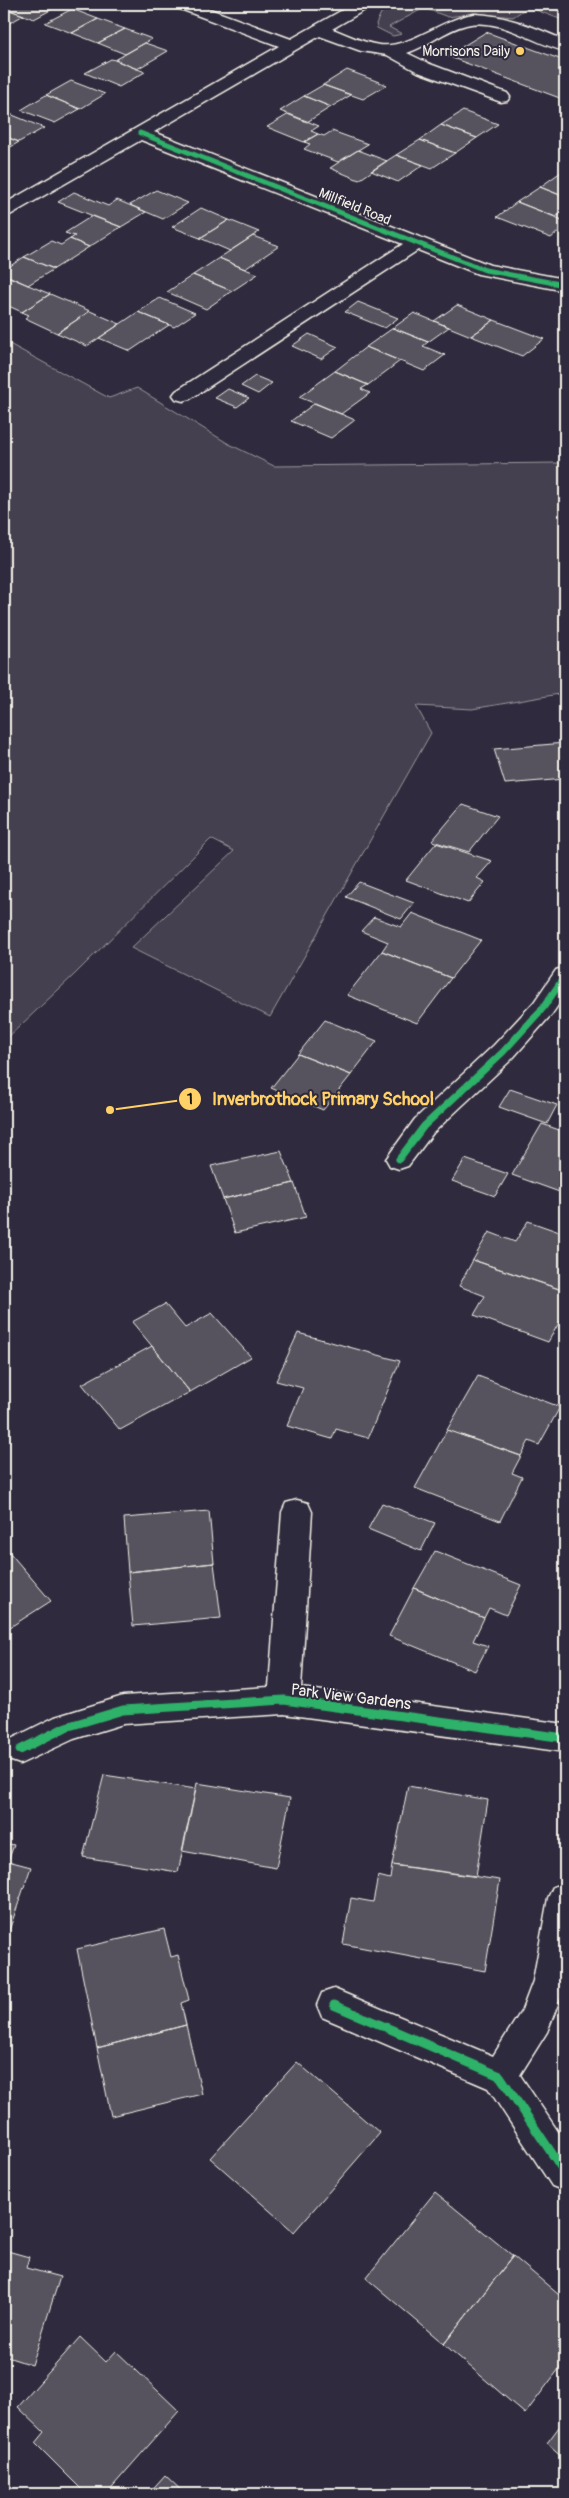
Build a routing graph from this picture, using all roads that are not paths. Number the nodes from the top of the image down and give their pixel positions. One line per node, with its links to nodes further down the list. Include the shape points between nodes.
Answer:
1 (181, 4): 4 (street)
2 (364, 4): 3 (street)
3 (320, 30): 4 (street); 6 (street, via 374,50)
4 (293, 45): 8 (street)
5 (565, 46): 6 (street, via 496,20 476,19 449,25 412,46)
6 (391, 51): 7 (street, via 424,68)
7 (501, 97)
8 (140, 133): 9 (street); 10 (street, Millfield Road)
9 (4, 211)
10 (415, 244): 11 (street, Millfield Road, via 485,270); 12 (street)
11 (565, 285)
12 (183, 395)
13 (565, 976): 14 (street, via 503,1052 424,1126)
14 (399, 1159)
15 (297, 1512): 16 (street, Park View Gardens)
16 (284, 1700): 17 (street, Park View Gardens); 18 (street, Park View Gardens, via 123,1710 66,1727)
17 (565, 1738)
18 (20, 1750)
19 (565, 1898): 21 (street, via 550,1981 535,2020)
20 (334, 2005): 21 (street)
21 (500, 2076): 22 (street)
22 (565, 2173)

